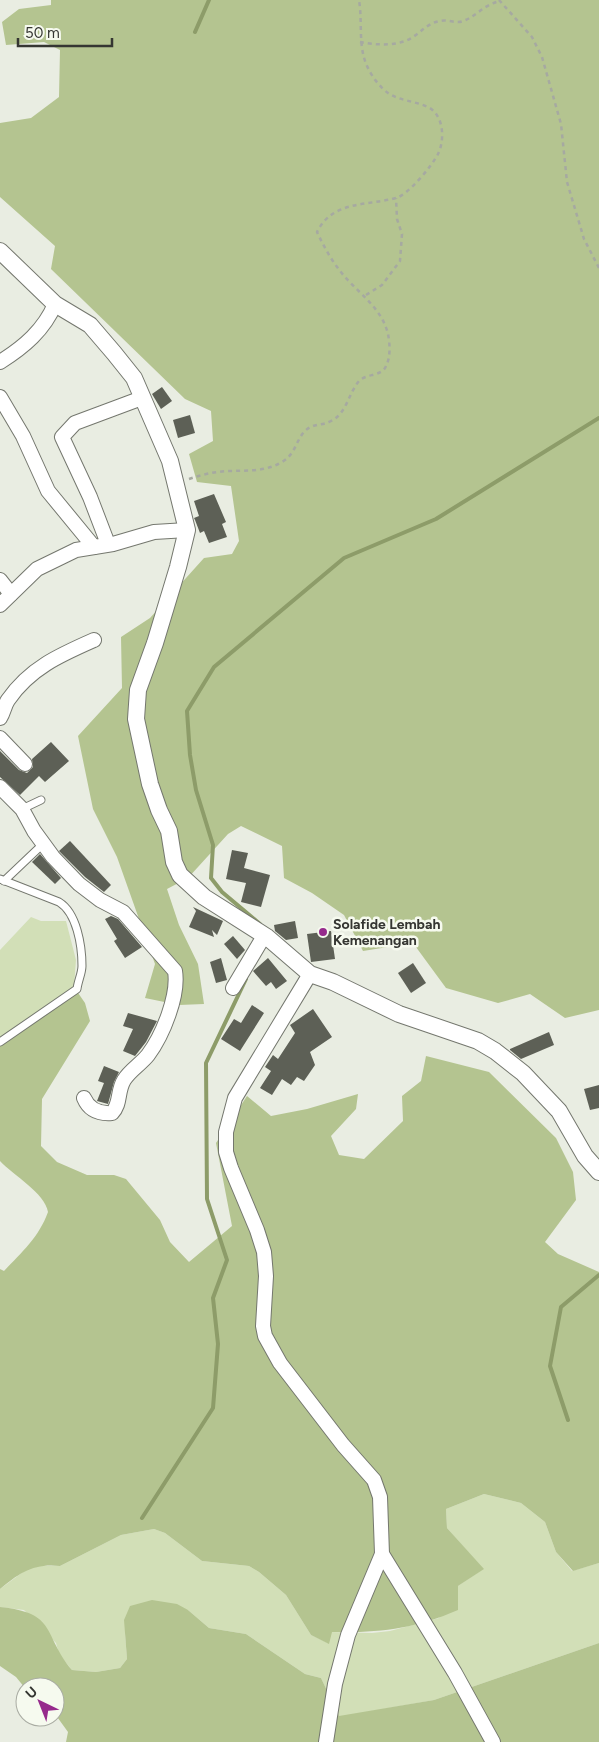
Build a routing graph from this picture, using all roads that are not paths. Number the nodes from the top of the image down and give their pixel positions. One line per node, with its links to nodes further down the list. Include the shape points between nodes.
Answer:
1 (0, 251): 2 (street)
2 (55, 304): 3 (street, via 39,331 18,351); 5 (street, via 90,325 134,378)
3 (0, 362)
4 (0, 397): 7 (street, via 23,436 48,491)
5 (142, 398): 6 (street, via 170,461); 7 (street, via 75,423 62,437 90,498)
6 (187, 530): 7 (street, via 154,532); 20 (street, via 158,634 138,690 136,719 140,744 180,875 204,897)
7 (101, 546): 9 (street, via 76,550 37,569)
8 (0, 580): 9 (street)
9 (11, 594): 10 (street)
10 (0, 605)
11 (94, 640): 12 (street, via 51,659 29,675 8,700)
12 (0, 718)
13 (0, 738): 14 (street)
14 (25, 764)
15 (0, 787): 17 (street)
16 (41, 800): 17 (lane)
17 (22, 810): 18 (street)
18 (43, 844): 19 (lane); 24 (street, via 79,884 123,912 175,971 177,982 170,1010 151,1051 122,1083 112,1113 94,1111 86,1105)
19 (2, 880): 23 (lane, via 59,902 66,908 80,942 82,968 77,989)
20 (268, 938): 21 (street); 22 (street)
21 (310, 974): 25 (street, via 399,1014 478,1041 495,1051 523,1073 558,1111 585,1156); 26 (street, via 234,1098 226,1132 226,1152 264,1252 265,1336 280,1363 374,1480 380,1497)
22 (233, 988)
23 (0, 1042)
24 (84, 1098)
25 (599, 1172)
26 (382, 1554): 27 (street, via 348,1635 335,1684); 28 (street)
27 (326, 1742)
28 (493, 1742)

